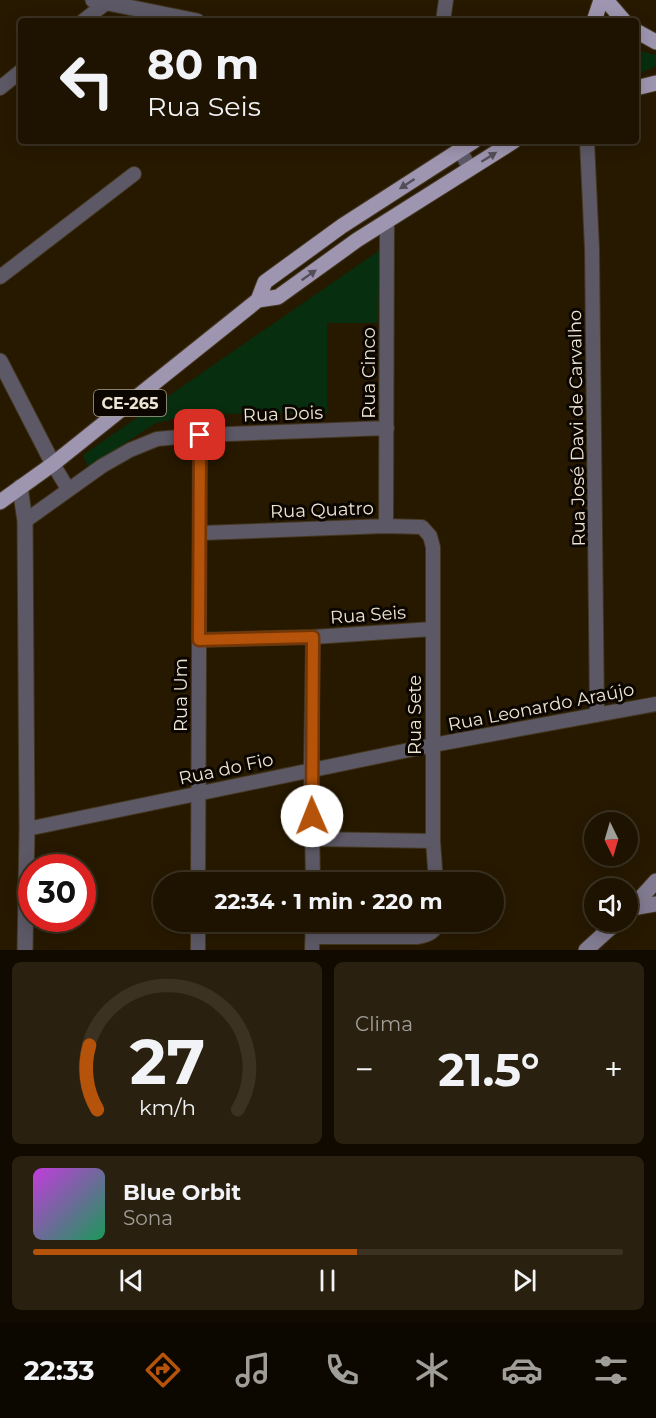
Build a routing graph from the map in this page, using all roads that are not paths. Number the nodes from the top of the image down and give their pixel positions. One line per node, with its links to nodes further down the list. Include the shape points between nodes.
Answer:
1 (446, 0): 7 (street)
2 (601, 0): 8 (main road)
3 (606, 0): 9 (main road)
4 (99, 2): 5 (street); 6 (street)
5 (86, 18)
6 (182, 18)
7 (443, 18)
8 (595, 18)
9 (621, 18)
10 (639, 33): 11 (main road)
11 (656, 42)
12 (18, 73): 15 (street)
13 (656, 83): 14 (main road)
14 (639, 87)
15 (0, 88)
16 (509, 144): 19 (main road, CE-265, one-way to 16)
17 (587, 144): 39 (street, Rua José Davi de Carvalho, via 592,249)
18 (459, 145): 19 (street); 23 (main road, CE-265, one-way to 23, via 265,282)
19 (470, 169): 21 (main road, CE-265)
20 (134, 174): 22 (street)
21 (387, 221): 23 (main road, CE-265, one-way to 21, via 278,297); 25 (street, Rua Cinco)
22 (0, 277)
23 (258, 300): 27 (main road, CE-265)
24 (0, 361): 27 (street)
25 (387, 428): 26 (street, Rua Dois); 32 (street, Rua Cinco)
26 (200, 435): 29 (street, Rua Dois, via 143,443); 33 (street, Rua Um)
27 (53, 464): 28 (main road, CE-265); 29 (street)
28 (20, 487): 30 (main road, CE-265); 31 (street)
29 (68, 489): 31 (street, Rua Dois)
30 (0, 502)
31 (25, 521): 43 (street)
32 (386, 526): 33 (street, Rua Quatro); 34 (street, Rua Quatro, via 422,527)
33 (201, 533): 37 (street, Rua Um)
34 (433, 547): 35 (street, Rua Sete)
35 (432, 629): 36 (street, Rua Seis); 40 (street, Rua Sete)
36 (313, 637): 37 (street, Rua Seis); 41 (street)
37 (199, 640): 42 (street, Rua Um)
38 (656, 704): 39 (street, Rua Leonardo Araújo)
39 (597, 715): 40 (street, Rua Leonardo Araújo)
40 (434, 745): 41 (street, Rua do Fio); 45 (street, Rua Sete)
41 (311, 770): 42 (street, Rua do Fio); 44 (street)
42 (199, 794): 43 (street, Rua do Fio); 46 (street, Rua Um)
43 (27, 829): 57 (street)
44 (312, 839): 45 (street); 47 (street)
45 (433, 841): 48 (street, Rua Sete)
46 (198, 872)
47 (313, 872)
48 (435, 872)
49 (656, 881): 50 (main road)
50 (638, 901)
51 (656, 904): 52 (main road)
52 (638, 908)
53 (198, 932): 58 (street)
54 (432, 932): 56 (street, via 418,937)
55 (606, 932): 59 (main road)
56 (313, 943)
57 (25, 950)
58 (198, 950)
59 (586, 950)

